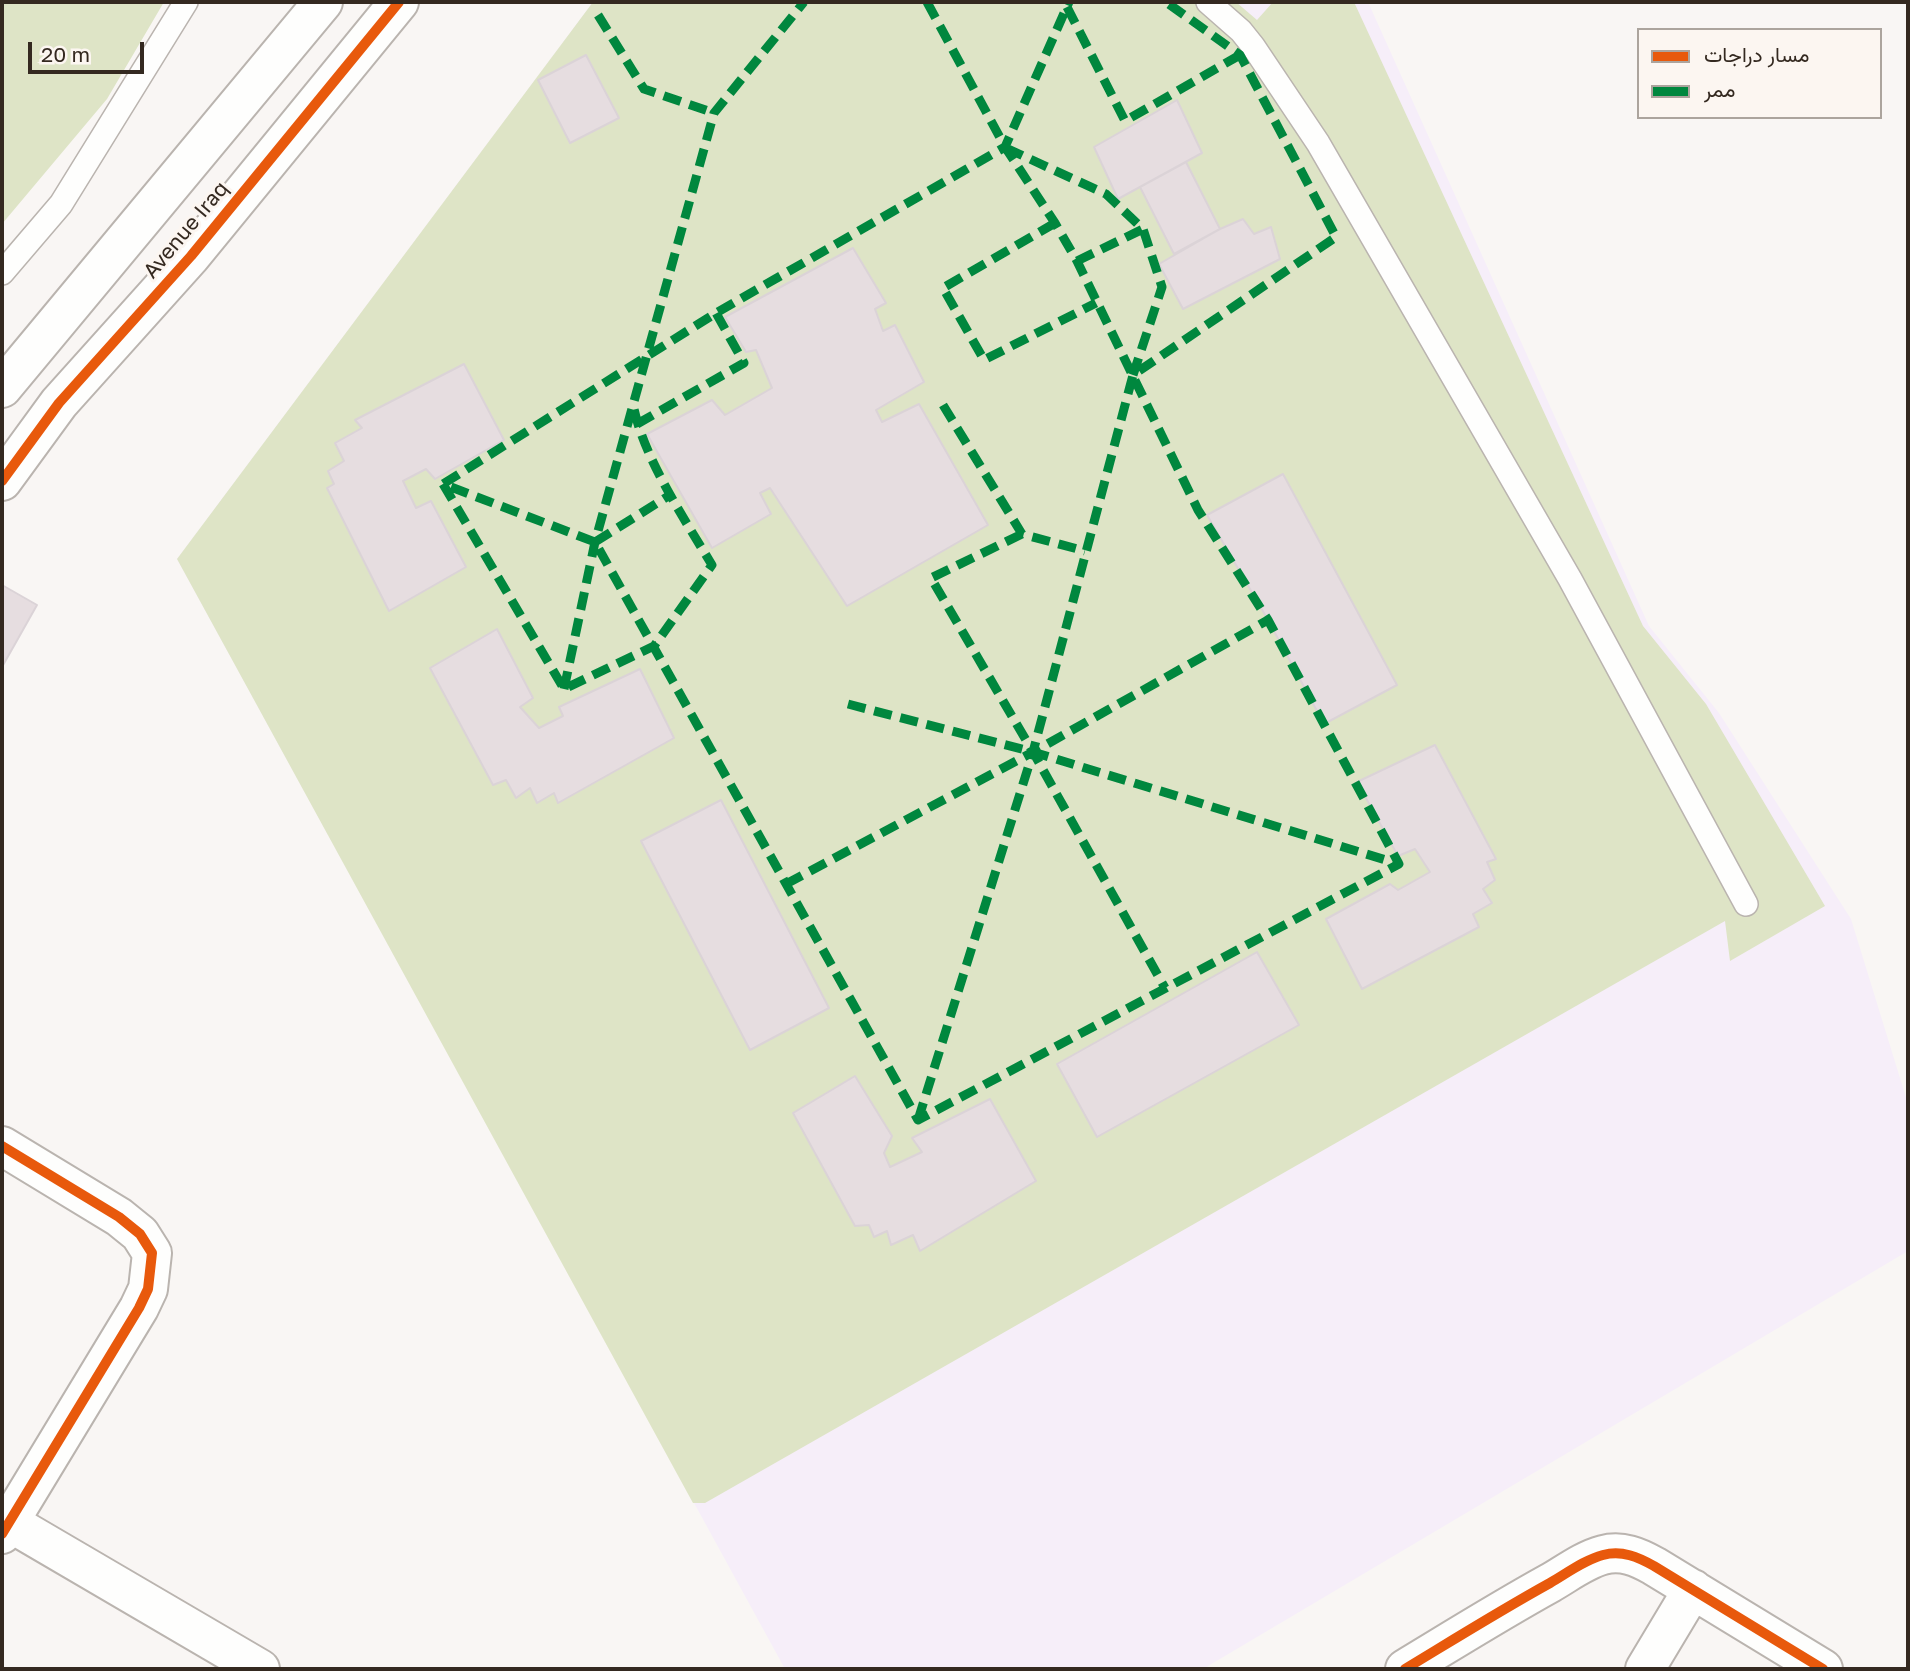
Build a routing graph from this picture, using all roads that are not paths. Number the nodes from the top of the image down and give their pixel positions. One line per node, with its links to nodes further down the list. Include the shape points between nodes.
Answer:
1 (185, 2): 5 (lane, via 61,204)
2 (323, 2): 6 (street, Avenue Iraq)
3 (399, 2): 7 (street, Avenue Iraq, via 191,256 59,402)
4 (1208, 2): 8 (lane, via 1241,31 1269,66 1338,176 1564,568)
5 (2, 273)
6 (2, 388)
7 (2, 481)
8 (1746, 904)
9 (2, 1146): 10 (street, via 119,1217 140,1234 152,1253 148,1289 139,1308)
10 (4, 1525): 12 (street)
11 (1693, 1589): 13 (street, via 1635,1556 1602,1556); 14 (street); 15 (street)
12 (260, 1669)
13 (1405, 1669)
14 (1645, 1669)
15 (1823, 1669)

